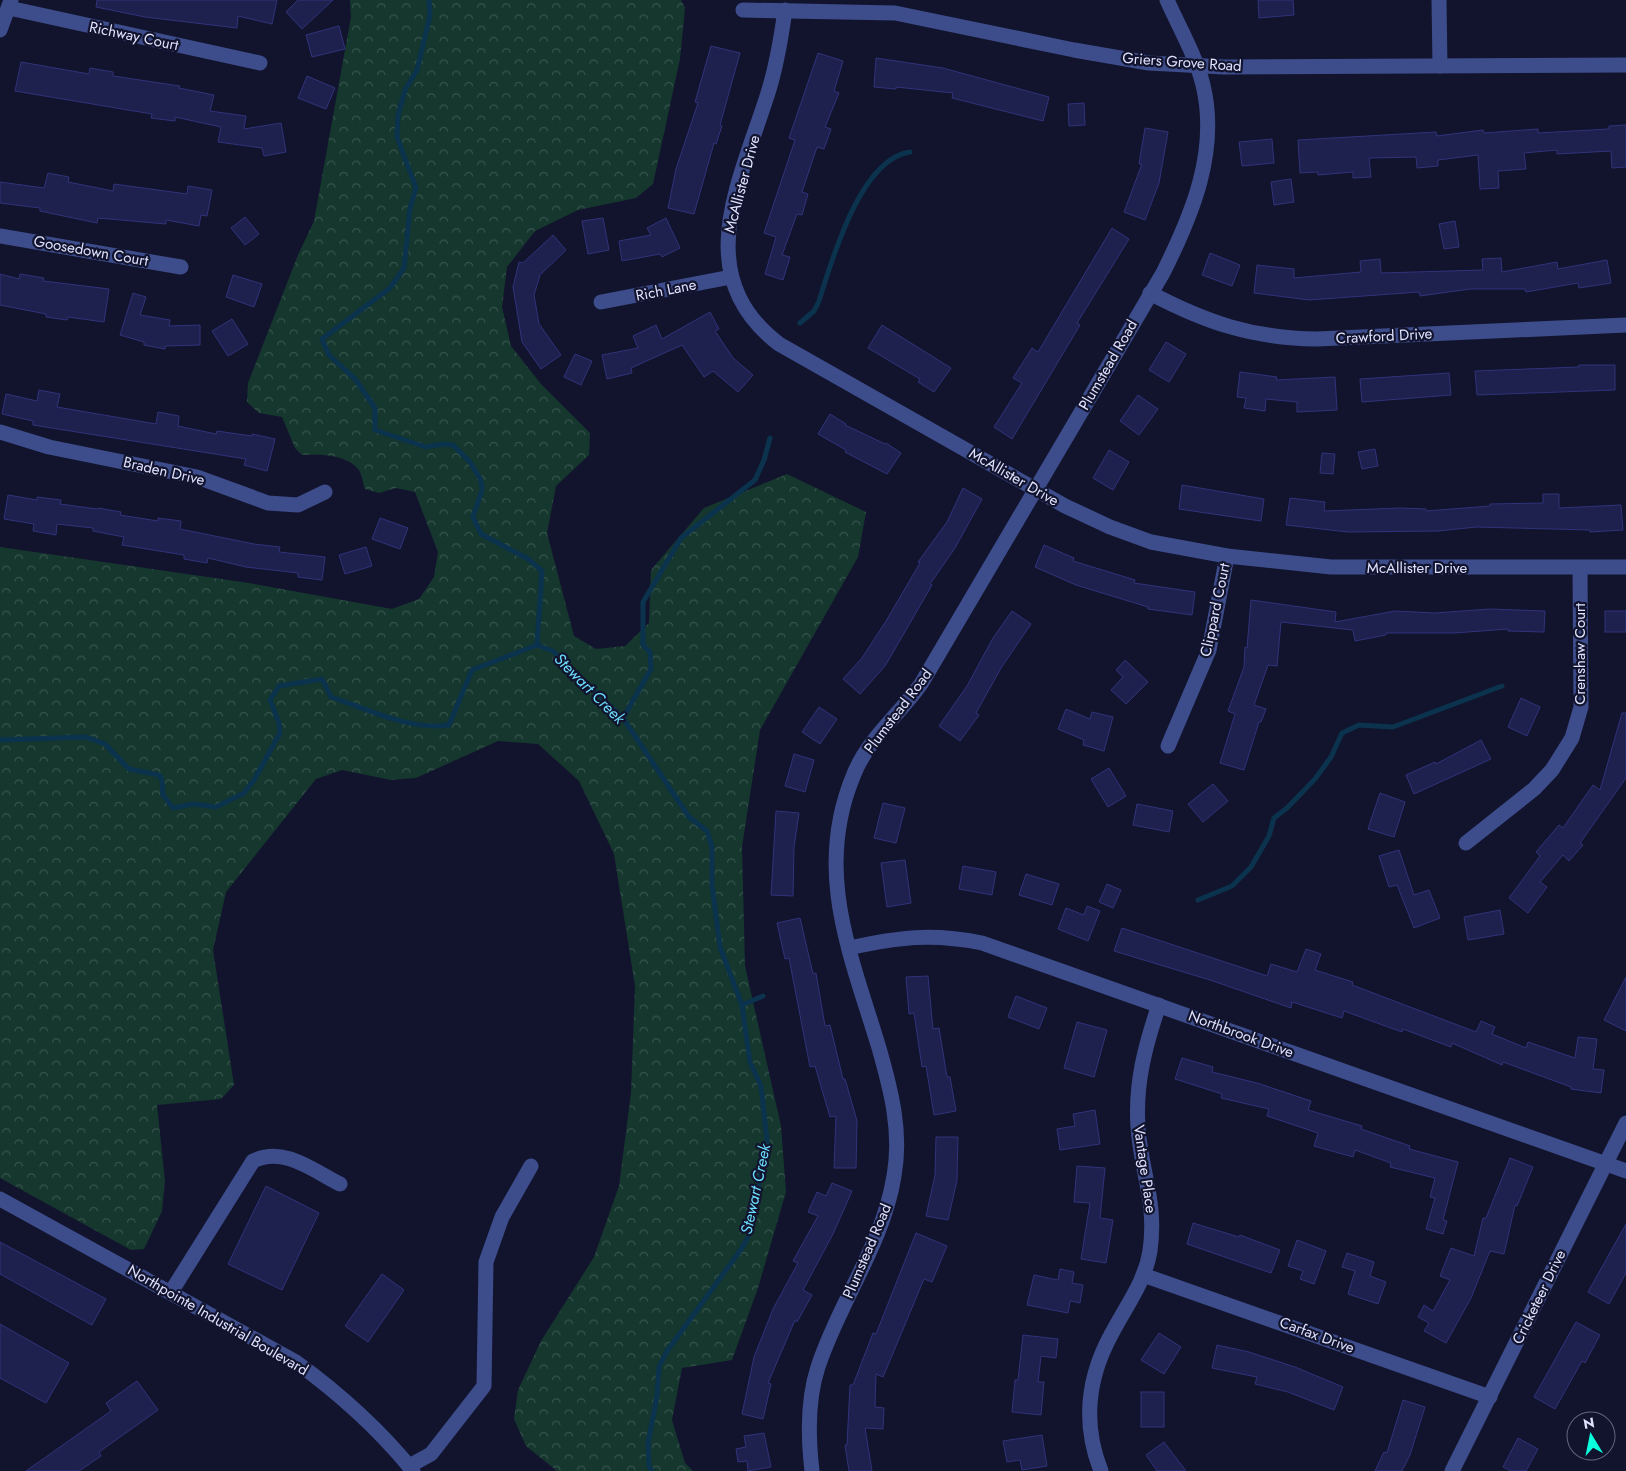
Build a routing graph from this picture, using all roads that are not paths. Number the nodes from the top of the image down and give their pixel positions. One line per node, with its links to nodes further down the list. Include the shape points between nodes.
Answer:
1 (1167, 0): 9 (street, Plumstead Road)
2 (1440, 0): 10 (street)
3 (10, 4): 6 (street); 7 (street, Richway Court)
4 (743, 10): 5 (street, Griers Grove Road)
5 (785, 10): 9 (street, Griers Grove Road, via 896,12 1123,59); 13 (street, McAllister Drive, via 768,94 730,222 727,242)
6 (0, 30)
7 (260, 63)
8 (1626, 65): 10 (street, Griers Grove Road)
9 (1196, 66): 10 (street, Griers Grove Road); 14 (street, Plumstead Road, via 1207,110 1204,162 1196,201 1183,233)
10 (1440, 66)
11 (0, 236): 12 (street, Goosedown Court)
12 (181, 267)
13 (731, 278): 15 (street, Rich Lane); 18 (street, McAllister Drive, via 749,316 779,344)
14 (1150, 293): 16 (street, Crawford Drive, via 1196,316 1280,338); 18 (street, Plumstead Road)
15 (601, 302)
16 (1626, 325)
17 (0, 432): 19 (street, Braden Drive, via 48,447 197,477 268,503 298,505)
18 (1035, 490): 20 (street, McAllister Drive, via 1110,528 1151,542); 25 (street, Plumstead Road, via 921,684 868,748 854,773 837,835 835,868 840,917)
19 (325, 492)
20 (1227, 556): 22 (street, McAllister Drive, via 1331,567); 23 (street, Clippard Court, via 1209,650)
21 (1626, 567): 22 (street, McAllister Drive)
22 (1580, 568): 24 (street, Crenshaw Court, via 1580,707 1572,738 1552,770 1534,789)
23 (1168, 746)
24 (1466, 843)
25 (849, 948): 26 (street, Northbrook Drive, via 921,936 955,938 982,943); 37 (street, Plumstead Road, via 890,1085 897,1137 896,1159 887,1208 817,1368 809,1416)
26 (1159, 1005): 28 (street, Northbrook Drive); 33 (street, Vantage Place, via 1145,1045 1138,1094 1140,1144 1152,1209 1150,1254)
27 (1626, 1123): 28 (street, Cricketeer Drive)
28 (1606, 1164): 30 (street, Northbrook Drive); 35 (street, Cricketeer Drive)
29 (531, 1166): 36 (street, via 502,1217 486,1262 484,1386 431,1454)
30 (1626, 1171)
31 (340, 1184): 34 (street, via 282,1154 266,1154 253,1161)
32 (0, 1199): 34 (street, Northpointe Industrial Boulevard)
33 (1143, 1275): 35 (street, Carfax Drive); 38 (street, Vantage Place, via 1099,1359 1091,1387 1089,1430)
34 (171, 1292): 36 (street, Northpointe Industrial Boulevard, via 296,1362 335,1390 371,1423)
35 (1490, 1397): 39 (street, Cricketeer Drive)
36 (411, 1468)
37 (812, 1471)
38 (1101, 1471)
39 (1452, 1471)

